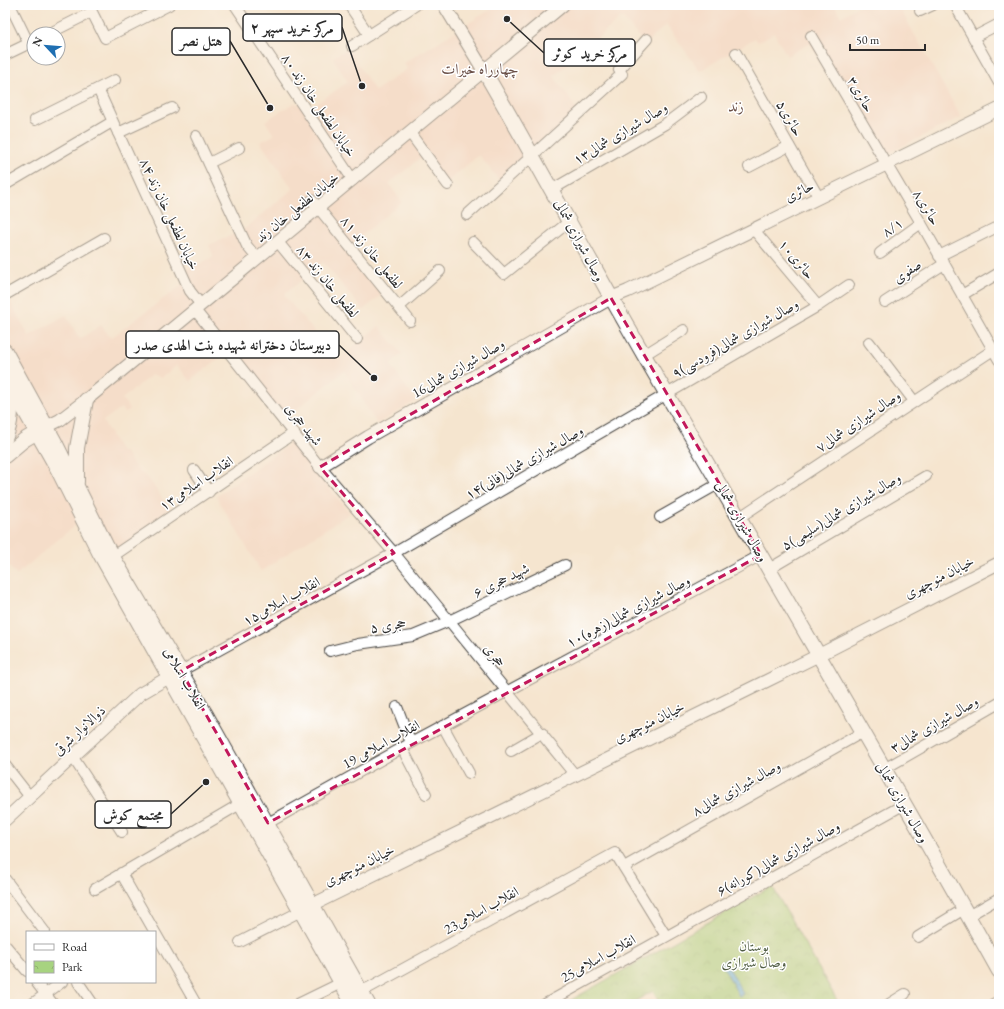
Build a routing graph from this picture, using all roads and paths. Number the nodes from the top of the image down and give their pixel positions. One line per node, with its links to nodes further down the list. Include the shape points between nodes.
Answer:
1 (10, 5): 13 (street)
2 (169, 5): 12 (street, via 105,38 92,12)
3 (235, 5): 40 (street, خیابان لطفعلی خان زند ۸۰)
4 (348, 5): 14 (street)
5 (416, 5): 14 (street)
6 (444, 5): 22 (street)
7 (933, 5): 10 (street)
8 (954, 5): 16 (street)
9 (558, 7): 22 (street, خیابان لطفعلی خان زند)
10 (920, 11)
11 (999, 24): 16 (street)
12 (64, 26)
13 (26, 33)
14 (369, 35): 19 (street)
15 (811, 36): 38 (street, حائری۳)
16 (974, 38): 24 (street)
17 (647, 39): 36 (street, via 619,70 622,74)
18 (26, 44): 21 (street)
19 (352, 46)
20 (736, 53): 34 (street, حائری۵)
21 (5, 55)
22 (484, 71): 32 (street, خیابان لطفعلی خان زند); 36 (main road, وصال شیرازی شمالی)
23 (116, 80): 25 (street)
24 (999, 83)
25 (98, 89): 29 (street); 30 (street, خیابان لطفعلی خان زند ۸۴)
26 (701, 97): 43 (street, وصال شیرازی شمالی۱۳, via 665,124)
27 (172, 108): 31 (street)
28 (999, 109): 38 (street, حائری)
29 (36, 120)
30 (112, 122): 31 (street, خیابان لطفعلی خان زند ۸۴); 42 (street)
31 (118, 133): 65 (street, خیابان لطفعلی خان زند ۸۴)
32 (410, 133): 40 (street, خیابان لطفعلی خان زند); 41 (street)
33 (196, 136): 37 (street)
34 (790, 146): 39 (street); 44 (street, حائری۵)
35 (239, 148): 37 (street)
36 (532, 156): 43 (main road, وصال شیرازی شمالی); 46 (street)
37 (209, 163): 55 (street, via 247,246)
38 (886, 166): 44 (street, حائری); 48 (street, حائری۸)
39 (749, 167)
40 (353, 180): 45 (street, خیابان لطفعلی خان زند)
41 (448, 185)
42 (5, 186)
43 (553, 189): 47 (main road, وصال شیرازی شمالی)
44 (820, 198): 50 (street, حائری)
45 (315, 204): 52 (street, خیابان لطفعلی خان زند); 66 (street, لطفعلی خان زند ۸۱)
46 (466, 215)
47 (570, 221): 53 (street, via 504,274); 62 (main road, وصال شیرازی شمالی)
48 (921, 223): 54 (street, ۸/۱); 56 (street, حائری۸)
49 (999, 226): 56 (street, صفوی)
50 (754, 230): 62 (street, حائری); 64 (street, حائری۱۰)
51 (104, 238): 60 (street)
52 (278, 242): 55 (street, خیابان لطفعلی خان زند); 69 (street, لطفعلی خان زند ۸۳)
53 (473, 242)
54 (880, 253)
55 (257, 258): 65 (street, خیابان لطفعلی خان زند)
56 (941, 260): 61 (street, حائری۸); 63 (street, صفوی)
57 (440, 272): 66 (street)
58 (999, 273): 61 (street)
59 (850, 285): 64 (street, ۹وصال شیرازی شمالی(فرودسی))
60 (5, 295)
61 (962, 295): 71 (street, حائری۸)
62 (611, 298): 73 (main road, وصال شیرازی شمالی); 83 (street, وصال شیرازی شمالی16)
63 (885, 302)
64 (818, 306): 76 (street, ۹وصال شیرازی شمالی(فرودسی))
65 (198, 307): 77 (street, خیابان لطفعلی خان زند); 80 (street, شهید حجری)
66 (399, 307): 67 (street, لطفعلی خان زند ۸۱)
67 (410, 321)
68 (684, 330): 73 (street)
69 (357, 339)
70 (869, 342): 78 (street)
71 (993, 350): 74 (street, حائری۸); 78 (street, وصال شیرازی شمالی۷)
72 (5, 351): 79 (main road, انقلاب اسلامی)
73 (644, 355): 76 (main road, وصال شیرازی شمالی)
74 (999, 360)
75 (6, 378): 79 (main road, انقلاب اسلامی); 81 (main road, via 12,412)
76 (667, 394): 86 (main road, وصال شیرازی شمالی); 91 (street, ۱۴وصال شیرازی شمالی(فانی))
77 (86, 400): 79 (street, خیابان لطفعلی خان زند); 87 (main road, via 77,448)
78 (914, 401): 90 (street, وصال شیرازی شمالی۷)
79 (42, 430): 82 (main road, via 24,440); 87 (main road, انقلاب اسلامی); 100 (main road, انقلاب اسلامی, via 57,468 99,552)
80 (294, 433): 83 (street, شهید حجری); 88 (street, انقلاب اسلامی۱۳)
81 (5, 439)
82 (5, 456)
83 (320, 467): 91 (street, شهید حجری)
84 (194, 470): 88 (street)
85 (926, 476): 96 (street, ۵وصال شیرازی شمالی(سلیمی))
86 (720, 483): 89 (street); 90 (main road, وصال شیرازی شمالی)
87 (77, 484): 93 (main road, انقلاب اسلامی)
88 (209, 492): 93 (street, انقلاب اسلامی۱۳)
89 (660, 517)
90 (740, 517): 92 (main road, وصال شیرازی شمالی)
91 (394, 553): 97 (street, حجری); 100 (street, انقلاب اسلامی۱۵)
92 (761, 555): 96 (main road, وصال شیرازی شمالی); 101 (street, ۱۰وصال شیرازی شمالی(زهره))
93 (113, 556): 100 (main road, انقلاب اسلامی)
94 (999, 563): 99 (street, خیابان منوچهری)
95 (565, 565): 97 (street, شهید حجری ۶)
96 (769, 569): 99 (main road, وصال شیرازی شمالی)
97 (449, 621): 98 (street, حجری ۵, via 413,636); 101 (street, حجری)
98 (330, 650)
99 (819, 655): 105 (main road, وصال شیرازی شمالی); 113 (street, خیابان منوچهری)
100 (175, 674): 109 (street, ذوالانوار شرقی, via 140,694); 116 (main road, انقلاب اسلامی); 119 (main road, انقلاب اسلامی)
101 (508, 692): 104 (street, انقلاب اسلامی 19); 106 (street, حجری)
102 (999, 703): 111 (street, وصال شیرازی شمالی۳)
103 (397, 707): 107 (street)
104 (443, 726): 107 (street, انقلاب اسلامی 19); 112 (street)
105 (863, 732): 111 (main road, وصال شیرازی شمالی); 121 (street, وصال شیرازی شمالی۸)
106 (542, 733): 108 (street); 113 (street, حجری)
107 (407, 746): 114 (street); 119 (street, انقلاب اسلامی 19)
108 (511, 751)
109 (72, 756): 115 (street, ذوالانوار شرقی); 120 (street)
110 (5, 765): 115 (street)
111 (884, 769): 117 (main road, وصال شیرازی شمالی)
112 (469, 773)
113 (575, 775): 126 (street, خیابان منوچهری)
114 (426, 794)
115 (30, 797): 118 (street, ذوالانوار شرقی)
116 (240, 804): 122 (street); 126 (main road, انقلاب اسلامی)
117 (903, 804): 127 (main road, وصال شیرازی شمالی); 131 (street, ۶وصال شیرازی شمالی(کورانه))
118 (5, 820)
119 (268, 823): 126 (main road, انقلاب اسلامی)
120 (122, 832)
121 (624, 867): 131 (street); 141 (street, 23انقلاب اسلامی, via 615,853)
122 (121, 873): 124 (street); 129 (street)
123 (5, 879): 128 (street)
124 (95, 888)
125 (999, 898): 127 (street)
126 (307, 908): 133 (street); 140 (main road, انقلاب اسلامی); 141 (main road, انقلاب اسلامی)
127 (966, 912): 132 (street); 136 (main road, وصال شیرازی شمالی)
128 (44, 931)
129 (154, 931)
130 (156, 934): 148 (street)
131 (666, 936): 152 (street, 25انقلاب اسلامی)
132 (918, 937)
133 (240, 942)
134 (5, 945): 135 (street)
135 (26, 970)
136 (999, 971)
137 (37, 983): 142 (street)
138 (61, 983): 142 (street)
139 (79, 983): 147 (street)
140 (341, 983): 149 (street); 150 (main road, انقلاب اسلامی)
141 (361, 992): 151 (main road, انقلاب اسلامی)
142 (45, 994): 145 (street); 146 (street)
143 (905, 994): 153 (street)
144 (999, 1001): 154 (street)
145 (32, 1004)
146 (53, 1004)
147 (93, 1004)
148 (196, 1004)
149 (298, 1004)
150 (353, 1004)
151 (368, 1004)
152 (544, 1004)
153 (889, 1004)
154 (994, 1004)

